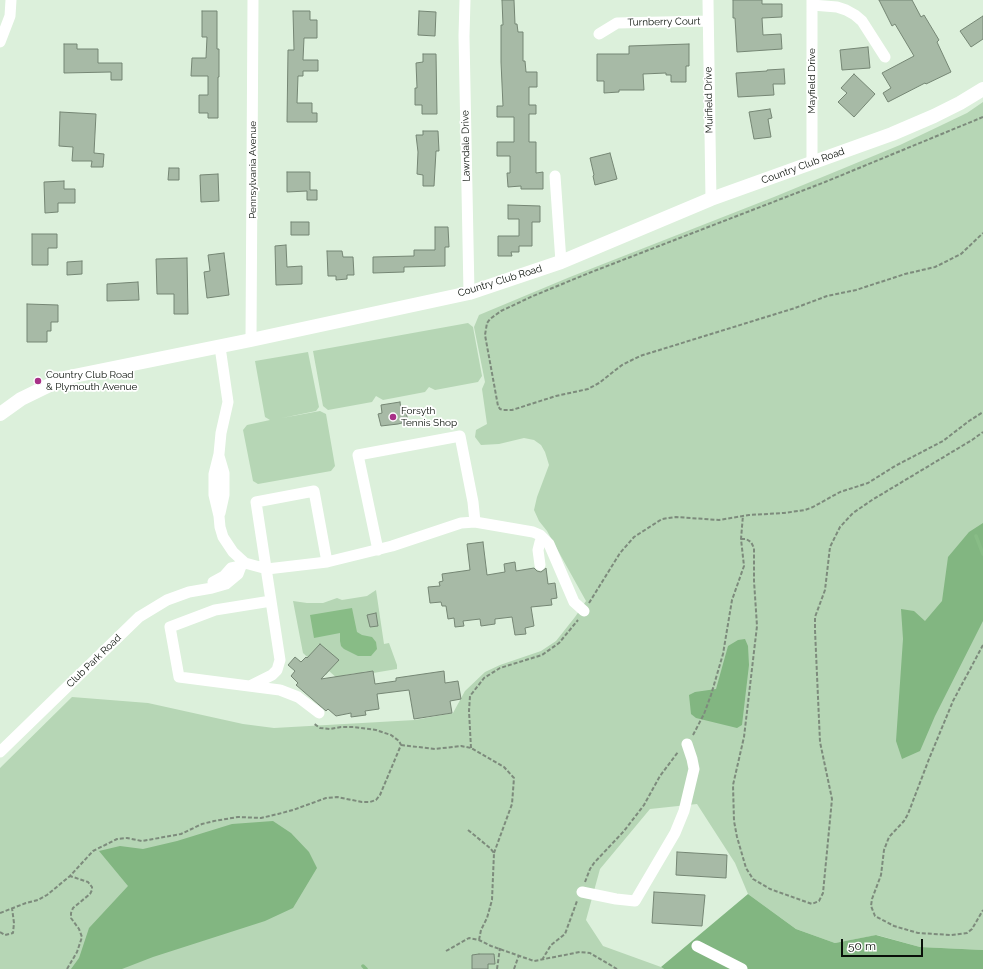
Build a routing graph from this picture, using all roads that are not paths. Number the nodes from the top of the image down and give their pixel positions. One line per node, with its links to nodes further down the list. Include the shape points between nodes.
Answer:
1 (12, 0): 8 (street, via 10,16)
2 (253, 0): 16 (street, Pennsylvania Avenue)
3 (465, 0): 15 (street, Lawndale Drive)
4 (708, 0): 6 (street, Muirfield Drive)
5 (812, 2): 9 (street, via 837,7 855,15); 11 (street, Mayfield Drive)
6 (708, 21): 7 (street, Turnberry Court, via 617,23); 13 (street, Muirfield Drive)
7 (599, 34)
8 (0, 42)
9 (885, 57)
10 (983, 89): 11 (main road, Country Club Road, via 934,116)
11 (812, 163): 13 (main road, Country Club Road)
12 (555, 176): 14 (street)
13 (711, 200): 14 (main road, Country Club Road)
14 (561, 262): 15 (main road, Country Club Road)
15 (469, 293): 16 (main road, Country Club Road)
16 (251, 340): 17 (main road, Country Club Road)
17 (220, 347): 18 (main road, Country Club Road, via 64,378 21,399); 23 (street, via 228,402 214,474 214,495 221,532 227,545)
18 (0, 414)
19 (475, 522): 20 (street, via 533,532); 21 (street, via 461,523); 21 (street, via 460,436 358,455)
20 (543, 538): 24 (street, via 538,550); 27 (street, via 549,544 572,598)
21 (378, 550): 22 (street)
22 (327, 562): 25 (street); 25 (street, via 314,491 256,502)
23 (243, 565): 25 (street); 31 (street, Club Park Road, via 238,574 226,584 167,600 139,617)
24 (540, 565)
25 (267, 569): 26 (street)
26 (271, 601): 28 (street, via 280,653 279,666 272,675); 28 (street, via 215,610 170,627 179,677)
27 (584, 611)
28 (250, 686): 29 (street, via 287,692)
29 (319, 713)
30 (687, 744): 32 (street, via 694,769 684,811 675,833 635,901 616,900)
31 (0, 752)
32 (582, 892)
33 (697, 946): 34 (street)
34 (742, 969)

